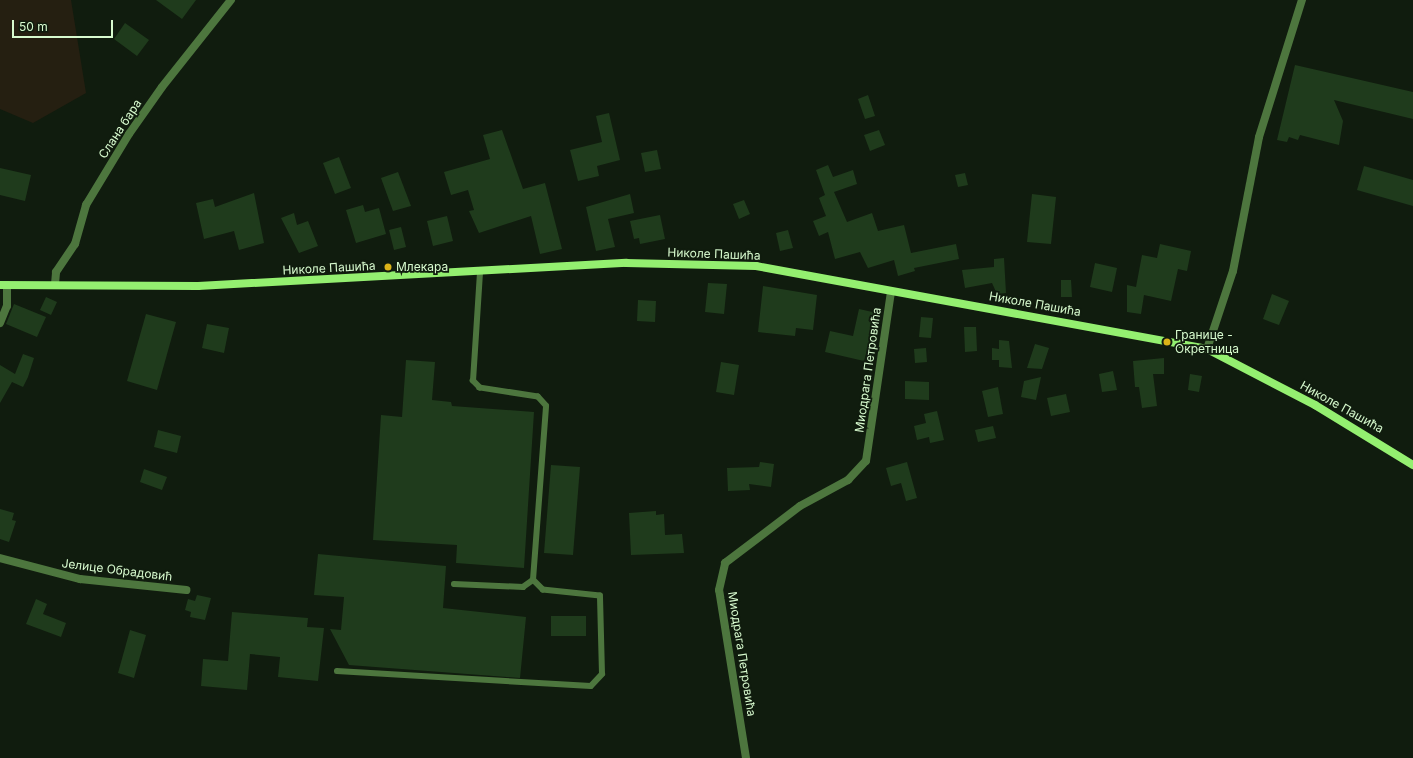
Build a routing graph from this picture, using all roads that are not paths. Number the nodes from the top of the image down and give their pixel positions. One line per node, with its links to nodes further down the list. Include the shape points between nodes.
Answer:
1 (231, 0): 4 (street, Слана бара, via 162,87 129,134 86,205 75,244 56,272)
2 (1302, 0): 8 (street, via 1259,137 1233,271)
3 (480, 273): 4 (street, Николе Пашића, via 198,286); 6 (street, Николе Пашића, via 626,263 756,266); 11 (lane, via 473,381 480,388 538,397 546,406)
4 (55, 284): 5 (street, Николе Пашића)
5 (3, 285): 7 (street, via 7,306)
6 (891, 292): 8 (street, Николе Пашића); 15 (street, Миодрага Петровића, via 866,461 848,480 800,506 726,563 719,590)
7 (0, 323)
8 (1207, 349): 9 (street, Николе Пашића, via 1328,412)
9 (1413, 465)
10 (0, 558): 13 (street, Јелице Обрадовић, via 80,579)
11 (533, 580): 12 (lane, via 523,587); 14 (lane, via 543,590 600,596 602,674 591,686)
12 (454, 584)
13 (186, 590)
14 (337, 671)
15 (746, 758)

